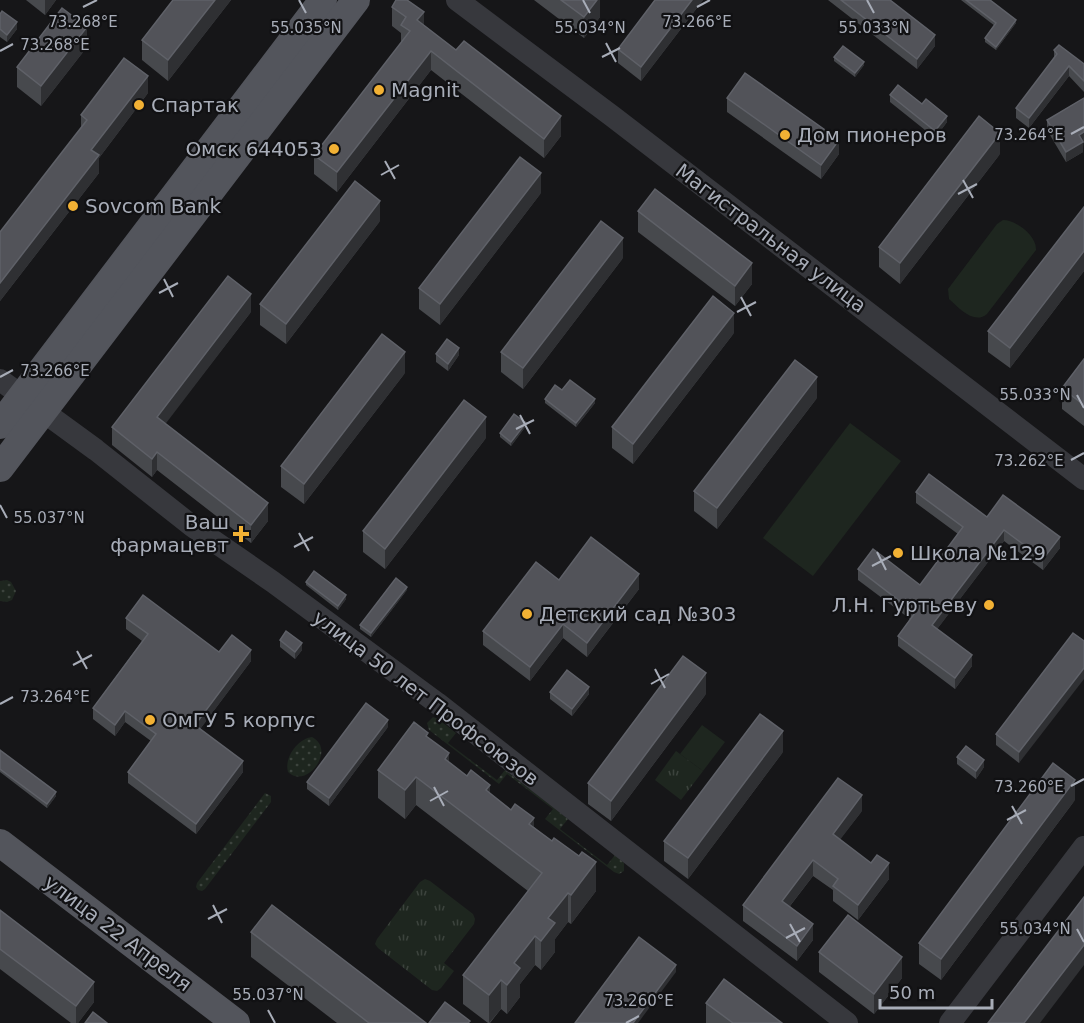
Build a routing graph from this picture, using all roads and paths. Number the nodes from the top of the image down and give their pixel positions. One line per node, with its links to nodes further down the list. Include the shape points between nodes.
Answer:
1 (323, 0): 4 (main road)
2 (357, 0): 4 (main road)
3 (457, 0): 7 (street, Магистральная улица)
4 (22, 396): 5 (main road); 6 (main road); 11 (street, улица 50 лет Профсоюзов, via 192,526 437,704)
5 (0, 425)
6 (0, 468)
7 (1084, 479)
8 (0, 843): 10 (main road, улица 22 Апреля)
9 (1084, 847): 12 (street)
10 (236, 1023)
11 (848, 1023)
12 (950, 1023)

